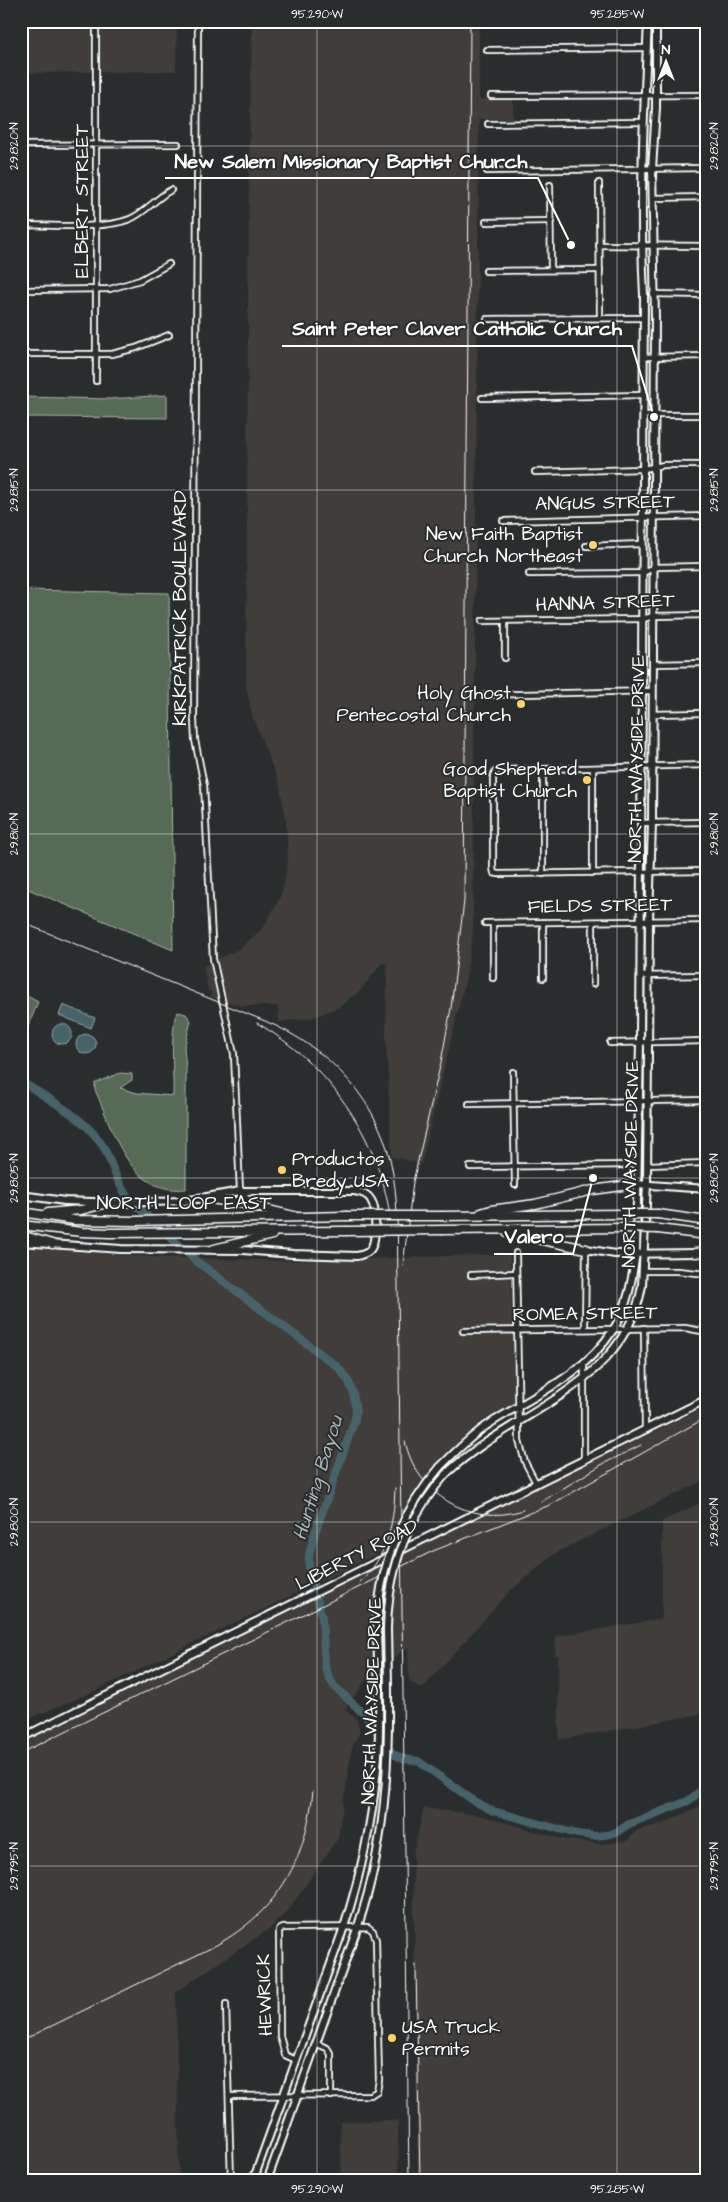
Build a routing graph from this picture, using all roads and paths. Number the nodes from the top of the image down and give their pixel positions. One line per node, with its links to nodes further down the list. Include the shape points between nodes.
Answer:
1 (96, 21): 15 (street, ELBERT STREET)
2 (198, 21): 129 (street, KIRKPATRICK BOULEVARD, via 194,720 204,785 213,959 234,1054)
3 (648, 21): 5 (main road, NORTH WAYSIDE DRIVE)
4 (656, 21): 8 (main road, NORTH WAYSIDE DRIVE)
5 (647, 48): 6 (street); 7 (main road, NORTH WAYSIDE DRIVE)
6 (487, 50)
7 (646, 94): 8 (street); 10 (street); 11 (main road, NORTH WAYSIDE DRIVE)
8 (656, 94): 9 (street); 18 (main road, NORTH WAYSIDE DRIVE)
9 (707, 95)
10 (490, 96)
11 (645, 122): 12 (street); 17 (main road, NORTH WAYSIDE DRIVE)
12 (488, 124)
13 (178, 144): 15 (street)
14 (21, 145): 15 (street)
15 (97, 145): 28 (street, ELBERT STREET)
16 (707, 168): 18 (street)
17 (642, 169): 18 (street); 19 (street); 30 (main road, NORTH WAYSIDE DRIVE)
18 (652, 169): 24 (main road, NORTH WAYSIDE DRIVE)
19 (487, 171)
20 (599, 183): 29 (street)
21 (550, 185): 25 (street)
22 (171, 190): 28 (street, via 132,219)
23 (707, 197): 24 (street)
24 (652, 198): 31 (main road, NORTH WAYSIDE DRIVE)
25 (551, 221): 26 (street); 34 (street)
26 (486, 222)
27 (21, 225): 28 (street)
28 (97, 225): 38 (street, ELBERT STREET)
29 (599, 245): 30 (street); 35 (street)
30 (642, 245): 31 (street); 42 (main road, NORTH WAYSIDE DRIVE)
31 (652, 245): 32 (street); 39 (main road, NORTH WAYSIDE DRIVE)
32 (707, 246)
33 (170, 264): 38 (street, via 126,286)
34 (551, 270): 35 (street); 36 (street)
35 (600, 270): 41 (street)
36 (486, 271)
37 (21, 290): 38 (street)
38 (97, 290): 47 (street, ELBERT STREET)
39 (653, 294): 40 (street); 43 (main road, NORTH WAYSIDE DRIVE)
40 (707, 295)
41 (600, 317): 42 (street); 44 (street)
42 (644, 318): 43 (main road); 49 (main road, NORTH WAYSIDE DRIVE)
43 (655, 318): 50 (main road, NORTH WAYSIDE DRIVE)
44 (488, 319)
45 (169, 335): 47 (street, via 124,351)
46 (21, 354): 47 (street)
47 (97, 354): 51 (street, ELBERT STREET)
48 (707, 356): 50 (street)
49 (644, 357): 50 (street); 52 (main road, NORTH WAYSIDE DRIVE)
50 (654, 357): 55 (main road, NORTH WAYSIDE DRIVE)
51 (96, 381)
52 (644, 395): 53 (street); 54 (main road, NORTH WAYSIDE DRIVE)
53 (482, 398)
54 (644, 415): 55 (street); 59 (main road, NORTH WAYSIDE DRIVE)
55 (654, 415): 56 (street); 58 (main road, NORTH WAYSIDE DRIVE)
56 (707, 415)
57 (707, 465): 58 (street)
58 (654, 467): 59 (street); 63 (main road, NORTH WAYSIDE DRIVE)
59 (643, 469): 60 (street); 62 (main road, NORTH WAYSIDE DRIVE)
60 (535, 472)
61 (707, 516): 63 (street, ANGUS STREET)
62 (643, 518): 63 (street, ANGUS STREET); 64 (street, ANGUS STREET); 65 (main road, NORTH WAYSIDE DRIVE)
63 (654, 518): 68 (main road, NORTH WAYSIDE DRIVE)
64 (503, 521)
65 (643, 544): 66 (street); 69 (main road, NORTH WAYSIDE DRIVE)
66 (586, 546)
67 (707, 566): 68 (street)
68 (654, 567): 69 (street); 72 (main road, NORTH WAYSIDE DRIVE)
69 (643, 573): 70 (street); 73 (main road, NORTH WAYSIDE DRIVE)
70 (529, 574)
71 (707, 615): 72 (street, HANNA STREET)
72 (653, 616): 73 (street, HANNA STREET); 77 (main road, NORTH WAYSIDE DRIVE)
73 (642, 619): 75 (street, HANNA STREET); 80 (main road, NORTH WAYSIDE DRIVE)
74 (482, 621): 75 (street, HANNA STREET)
75 (505, 621): 76 (street)
76 (505, 658)
77 (653, 664): 78 (street); 79 (main road, NORTH WAYSIDE DRIVE)
78 (707, 664)
79 (653, 691): 80 (street); 83 (main road, NORTH WAYSIDE DRIVE)
80 (642, 692): 81 (street); 86 (main road, NORTH WAYSIDE DRIVE)
81 (486, 695)
82 (707, 713): 83 (street)
83 (653, 714): 85 (main road, NORTH WAYSIDE DRIVE)
84 (707, 765): 85 (street)
85 (652, 766): 86 (street); 91 (main road, NORTH WAYSIDE DRIVE)
86 (642, 768): 88 (street); 90 (main road, NORTH WAYSIDE DRIVE)
87 (543, 769): 88 (street); 96 (street); 96 (street, via 495,772 494,873)
88 (593, 769): 95 (street)
89 (707, 822): 91 (street)
90 (641, 823): 91 (street); 93 (main road, NORTH WAYSIDE DRIVE)
91 (652, 823): 94 (main road, NORTH WAYSIDE DRIVE)
92 (707, 871): 94 (street)
93 (641, 872): 94 (street); 95 (street); 99 (main road, NORTH WAYSIDE DRIVE)
94 (650, 872): 97 (main road, NORTH WAYSIDE DRIVE)
95 (593, 873): 96 (street)
96 (543, 874)
97 (649, 920): 98 (street, FIELDS STREET); 99 (street, FIELDS STREET); 106 (main road, NORTH WAYSIDE DRIVE)
98 (707, 920)
99 (641, 921): 101 (street, FIELDS STREET); 105 (main road, NORTH WAYSIDE DRIVE)
100 (543, 922): 101 (street, FIELDS STREET); 103 (street, FIELDS STREET); 108 (street)
101 (592, 922): 109 (street)
102 (485, 923): 103 (street, FIELDS STREET)
103 (493, 923): 107 (street)
104 (707, 975): 106 (street)
105 (640, 976): 106 (street); 111 (main road, NORTH WAYSIDE DRIVE)
106 (649, 976): 112 (main road, NORTH WAYSIDE DRIVE)
107 (493, 978)
108 (543, 978)
109 (593, 984)
110 (707, 1041): 112 (street)
111 (640, 1042): 112 (street); 113 (street); 116 (main road, NORTH WAYSIDE DRIVE)
112 (648, 1042): 117 (main road, NORTH WAYSIDE DRIVE)
113 (610, 1043)
114 (513, 1072): 118 (street)
115 (707, 1100): 117 (street)
116 (638, 1101): 117 (street); 118 (street); 121 (main road, NORTH WAYSIDE DRIVE)
117 (648, 1101): 122 (main road, NORTH WAYSIDE DRIVE)
118 (514, 1103): 119 (street); 123 (street)
119 (469, 1104)
120 (707, 1163): 122 (street)
121 (636, 1165): 123 (street); 125 (main road, NORTH WAYSIDE DRIVE)
122 (647, 1165): 126 (main road, NORTH WAYSIDE DRIVE)
123 (514, 1166): 124 (street); 127 (street)
124 (470, 1167)
125 (636, 1184): 126 (main road); 136 (highway); 148 (main road, NORTH WAYSIDE DRIVE)
126 (647, 1184): 128 (main road); 149 (main road, NORTH WAYSIDE DRIVE)
127 (515, 1185)
128 (707, 1189)
129 (240, 1192): 131 (main road); 133 (highway, via 248,1202); 146 (main road, via 363,1193 374,1207 373,1245 364,1254 347,1256)
130 (21, 1195): 132 (main road)
131 (200, 1198): 132 (main road); 133 (highway)
132 (108, 1203): 135 (highway, via 81,1210)
133 (257, 1206): 137 (highway)
134 (21, 1212): 135 (highway, NORTH LOOP EAST)
135 (33, 1214): 137 (highway, NORTH LOOP EAST, via 74,1220 136,1221)
136 (477, 1215): 137 (highway, NORTH LOOP EAST, bridge); 138 (highway, NORTH LOOP EAST, bridge, via 658,1214)
137 (304, 1218)
138 (707, 1221)
139 (21, 1225): 141 (highway, NORTH LOOP EAST, via 82,1232)
140 (497, 1230): 141 (highway, NORTH LOOP EAST, bridge); 143 (highway, NORTH LOOP EAST, bridge, via 624,1228); 147 (highway)
141 (288, 1232): 146 (highway)
142 (21, 1235): 145 (highway)
143 (707, 1235)
144 (21, 1242): 145 (main road)
145 (52, 1244): 146 (main road)
146 (214, 1249)
147 (586, 1250): 148 (main road); 159 (street)
148 (636, 1253): 149 (main road); 160 (main road, NORTH WAYSIDE DRIVE, via 627,1301)
149 (645, 1253): 150 (main road); 153 (main road, NORTH WAYSIDE DRIVE)
150 (695, 1253): 152 (highway)
151 (516, 1254): 154 (street)
152 (707, 1254)
153 (644, 1271): 155 (street); 157 (main road, NORTH WAYSIDE DRIVE, via 640,1299)
154 (516, 1273): 156 (street); 162 (street)
155 (707, 1274)
156 (471, 1275)
157 (627, 1328): 158 (street, ROMEA STREET); 160 (street, ROMEA STREET); 165 (main road, NORTH WAYSIDE DRIVE, via 603,1363)
158 (644, 1328): 163 (street, ROMEA STREET, via 685,1328); 169 (street)
159 (585, 1329): 160 (street, ROMEA STREET); 162 (street, ROMEA STREET)
160 (614, 1329): 164 (main road, NORTH WAYSIDE DRIVE)
161 (463, 1330): 162 (street, ROMEA STREET)
162 (517, 1330): 167 (street)
163 (707, 1332)
164 (584, 1364): 165 (street); 167 (main road, NORTH WAYSIDE DRIVE)
165 (584, 1379): 168 (main road, NORTH WAYSIDE DRIVE); 170 (street)
166 (707, 1399): 169 (main road, LIBERTY ROAD)
167 (518, 1407): 168 (street); 174 (main road, NORTH WAYSIDE DRIVE, bridge, via 472,1437 440,1467 414,1502 394,1540 382,1578 377,1629 379,1716 375,1788 357,1887)
168 (518, 1422): 171 (street, via 525,1462); 173 (main road, NORTH WAYSIDE DRIVE, bridge, via 447,1473 422,1506 401,1548 390,1588 387,1629 389,1729 385,1807 369,1895)
169 (645, 1429): 170 (main road, LIBERTY ROAD)
170 (584, 1460): 171 (main road, LIBERTY ROAD)
171 (536, 1483): 172 (main road, LIBERTY ROAD)
172 (21, 1738)
173 (358, 1926): 174 (street); 176 (main road, NORTH WAYSIDE DRIVE); 183 (street, via 368,1927 375,1934 380,2080 371,2095)
174 (344, 1927): 175 (main road, NORTH WAYSIDE DRIVE); 179 (street, HEWRICK, via 287,1928 278,1934 280,2036 285,2055)
175 (320, 1993): 176 (main road); 179 (main road, NORTH WAYSIDE DRIVE)
176 (333, 1998): 178 (main road, NORTH WAYSIDE DRIVE)
177 (226, 2004): 180 (street)
178 (317, 2044): 182 (main road, NORTH WAYSIDE DRIVE); 183 (street, via 327,2048 330,2054)
179 (296, 2060): 181 (main road, NORTH WAYSIDE DRIVE)
180 (229, 2096): 181 (street); 186 (street)
181 (283, 2096): 182 (street); 184 (main road, NORTH WAYSIDE DRIVE)
182 (296, 2096): 183 (street); 185 (main road, NORTH WAYSIDE DRIVE)
183 (331, 2096)
184 (264, 2149): 185 (main road); 187 (main road, NORTH WAYSIDE DRIVE)
185 (277, 2154): 188 (main road, NORTH WAYSIDE DRIVE)
186 (231, 2181)
187 (252, 2181)
188 (267, 2181)

